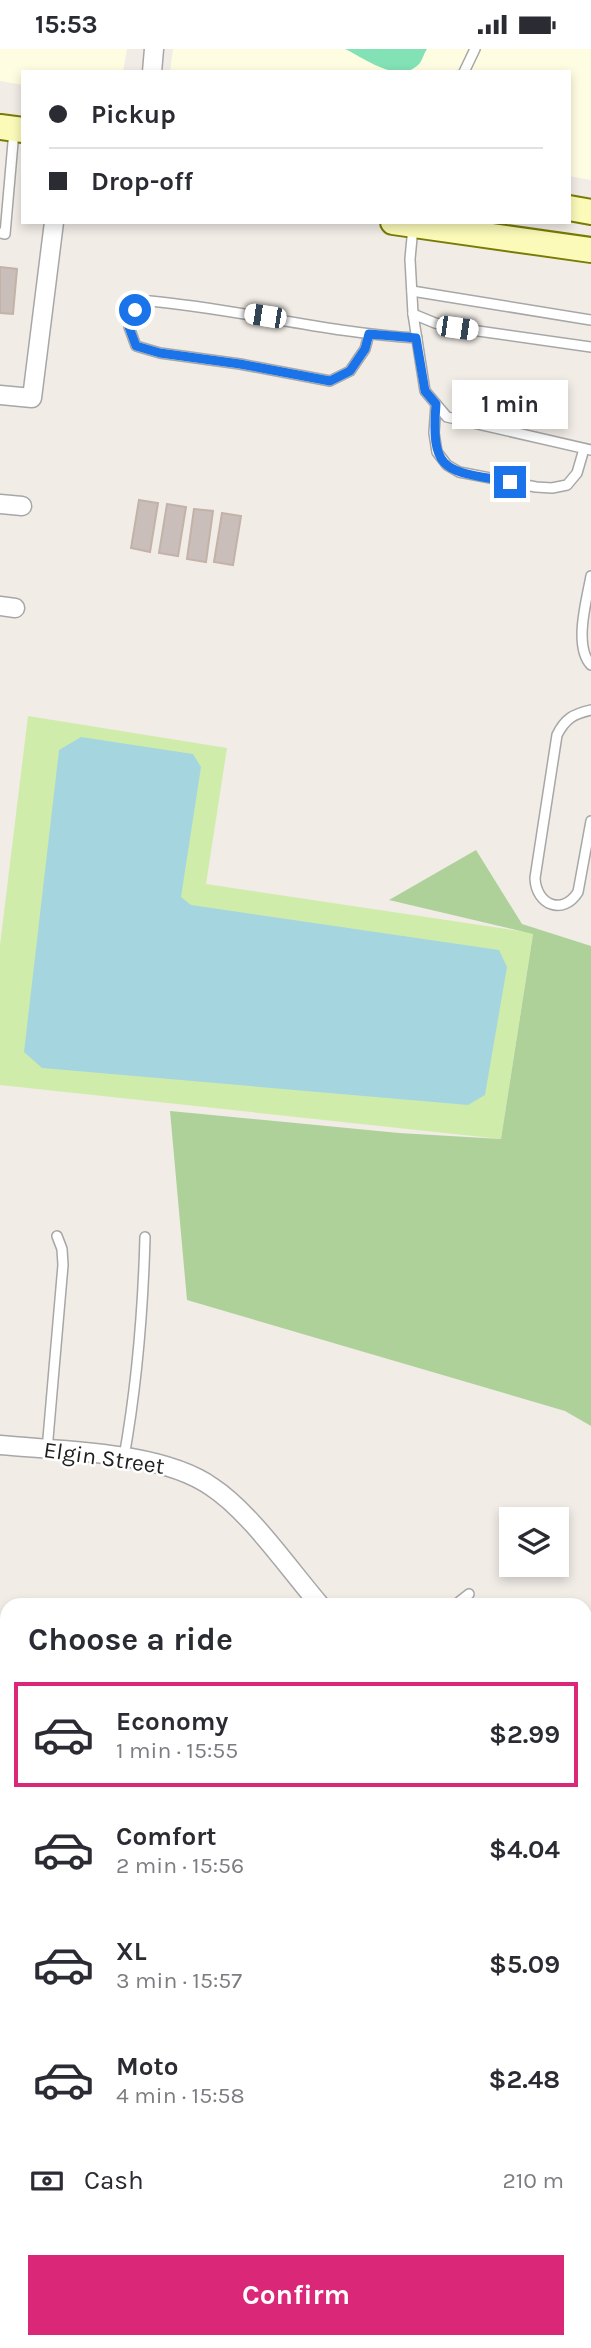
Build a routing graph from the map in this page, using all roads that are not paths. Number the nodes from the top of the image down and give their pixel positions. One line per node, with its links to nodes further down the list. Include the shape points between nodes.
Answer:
1 (154, 49): 3 (street)
2 (475, 49): 4 (lane)
3 (152, 70)
4 (465, 70)
5 (12, 129): 11 (lane, via 5,234)
6 (571, 208): 7 (main road)
7 (591, 212)
8 (54, 224): 19 (street, via 32,398)
9 (407, 224): 13 (lane)
10 (414, 224): 12 (main road)
11 (0, 233)
12 (591, 250)
13 (412, 291): 14 (lane); 15 (lane)
14 (413, 314): 17 (lane); 18 (lane, via 457,328)
15 (591, 320)
16 (369, 334): 16 (lane, via 150,301 135,310 129,327 136,346 160,353 330,381 350,371); 17 (lane)
17 (416, 338): 20 (lane, via 425,391)
18 (591, 347)
19 (0, 395)
20 (436, 404): 21 (lane, via 447,417); 21 (lane, via 437,452 459,472 552,488 566,485)
21 (588, 450)
22 (0, 504): 23 (street)
23 (22, 506)
24 (591, 576): 25 (lane, via 582,629 582,646)
25 (591, 665)
26 (591, 710): 27 (lane, via 573,715 557,735 535,879 544,901 565,905 578,892)
27 (591, 821)
28 (57, 1236): 31 (lane, via 63,1265)
29 (145, 1237): 32 (lane, via 136,1390)
30 (0, 1445): 31 (street, Elgin Street)
31 (47, 1450): 32 (street, Elgin Street)
32 (124, 1457): 34 (street, Elgin Street, via 190,1473 213,1487)
33 (470, 1594): 35 (lane)
34 (314, 1598)
35 (465, 1598)

